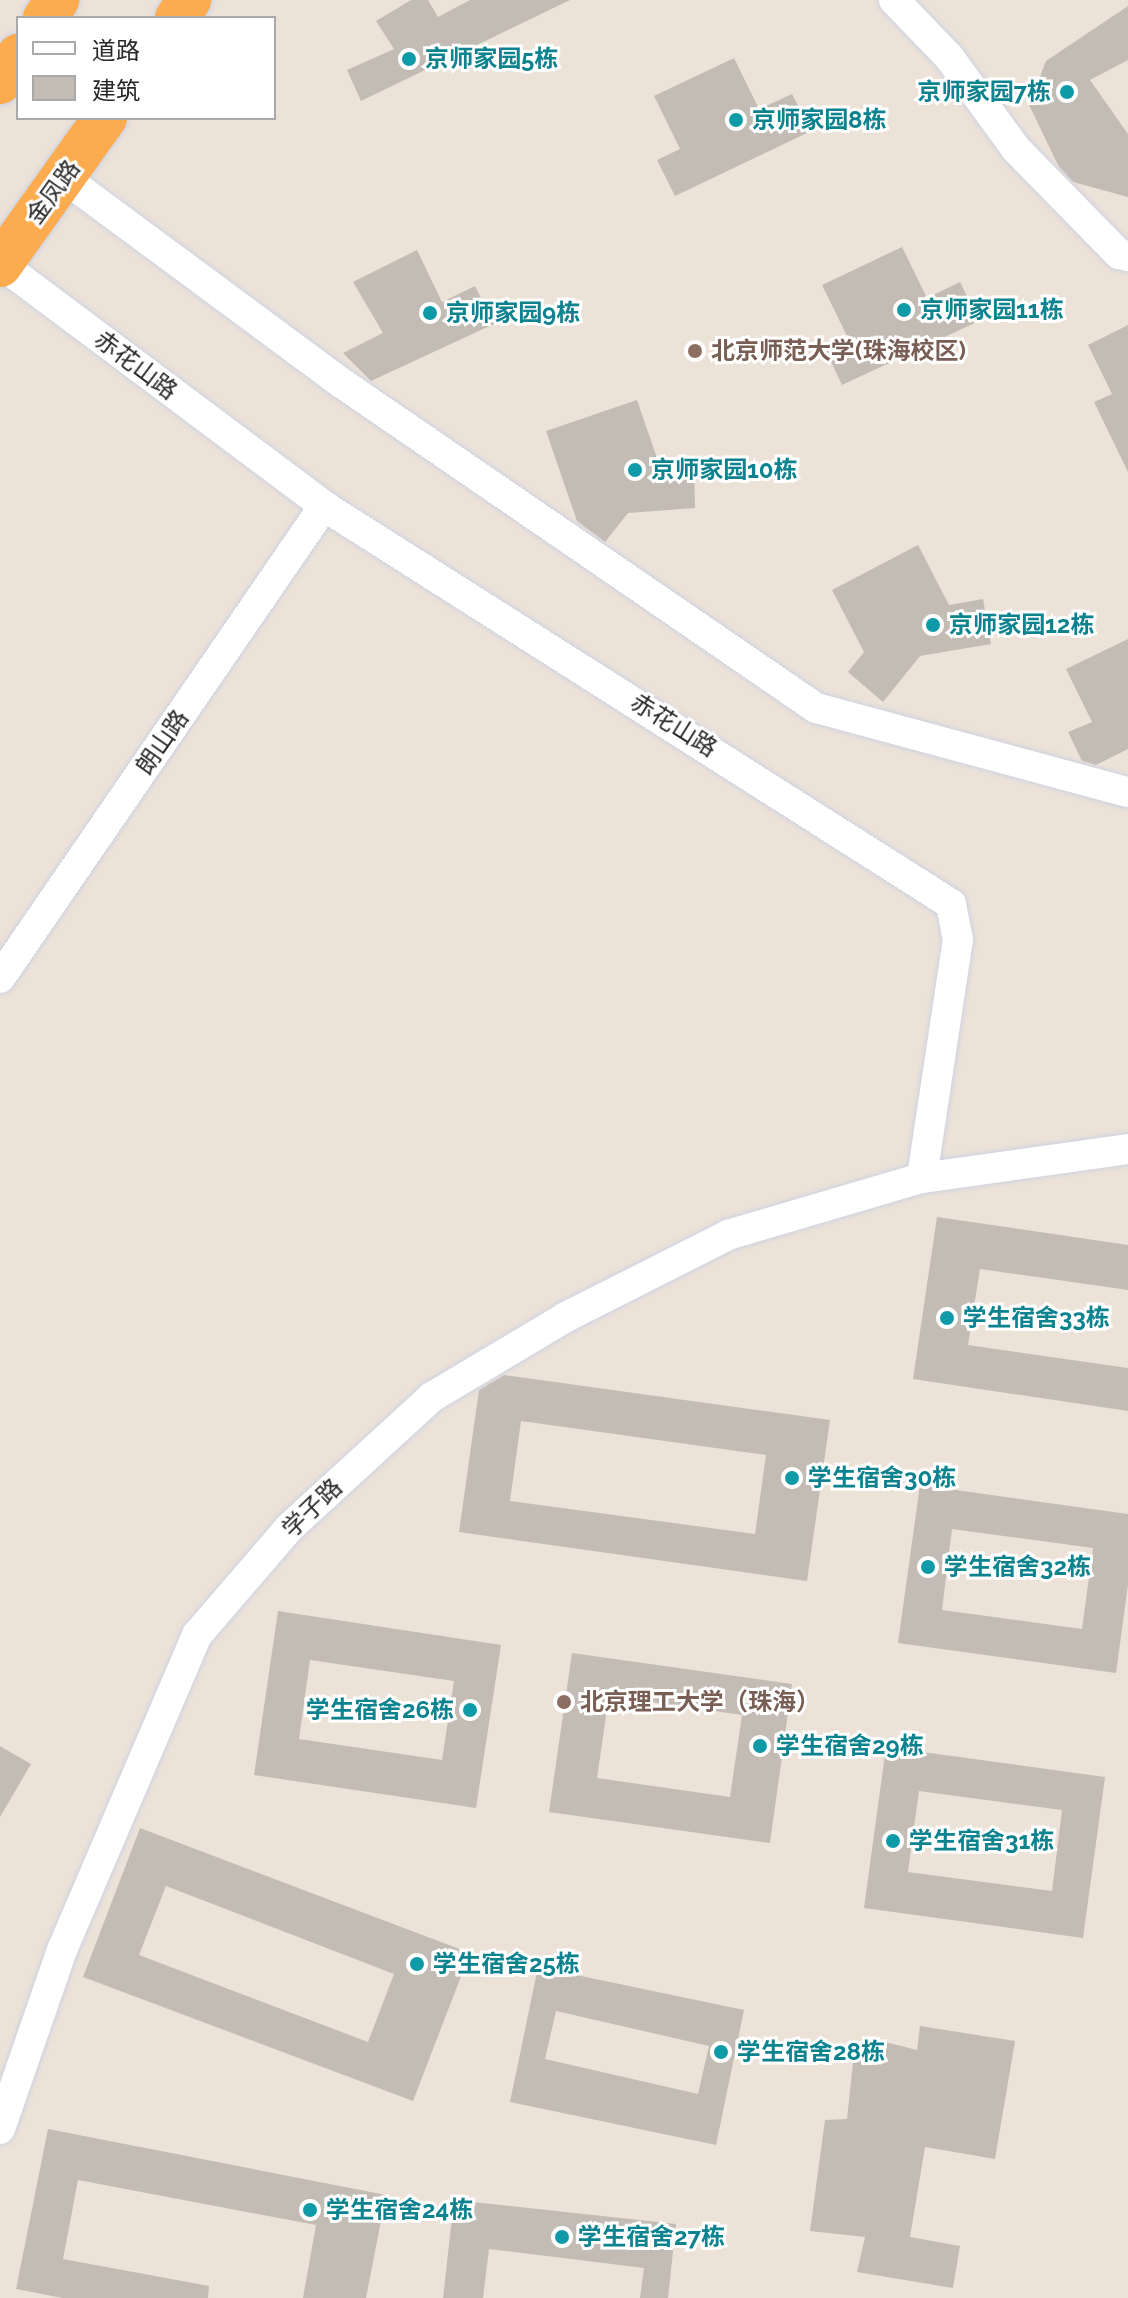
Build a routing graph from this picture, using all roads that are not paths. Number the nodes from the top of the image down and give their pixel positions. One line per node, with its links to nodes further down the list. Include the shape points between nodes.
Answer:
1 (894, 0): 6 (street, via 949,57 1016,149 1119,254)
2 (16, 59): 3 (highway)
3 (0, 82)
4 (104, 120): 5 (highway, 金凤路)
5 (63, 177): 7 (highway, 金凤路); 9 (street, via 343,384 816,708)
6 (1128, 256)
7 (0, 265): 8 (street, 赤花山路)
8 (324, 506): 10 (street, 朗山路); 12 (street, 赤花山路, via 951,904 958,939)
9 (1128, 792)
10 (0, 978)
11 (1128, 1149): 12 (street)
12 (922, 1178): 13 (street, 学子路, via 728,1235 566,1317 432,1397 289,1528 197,1635 62,1950)
13 (0, 2129)

